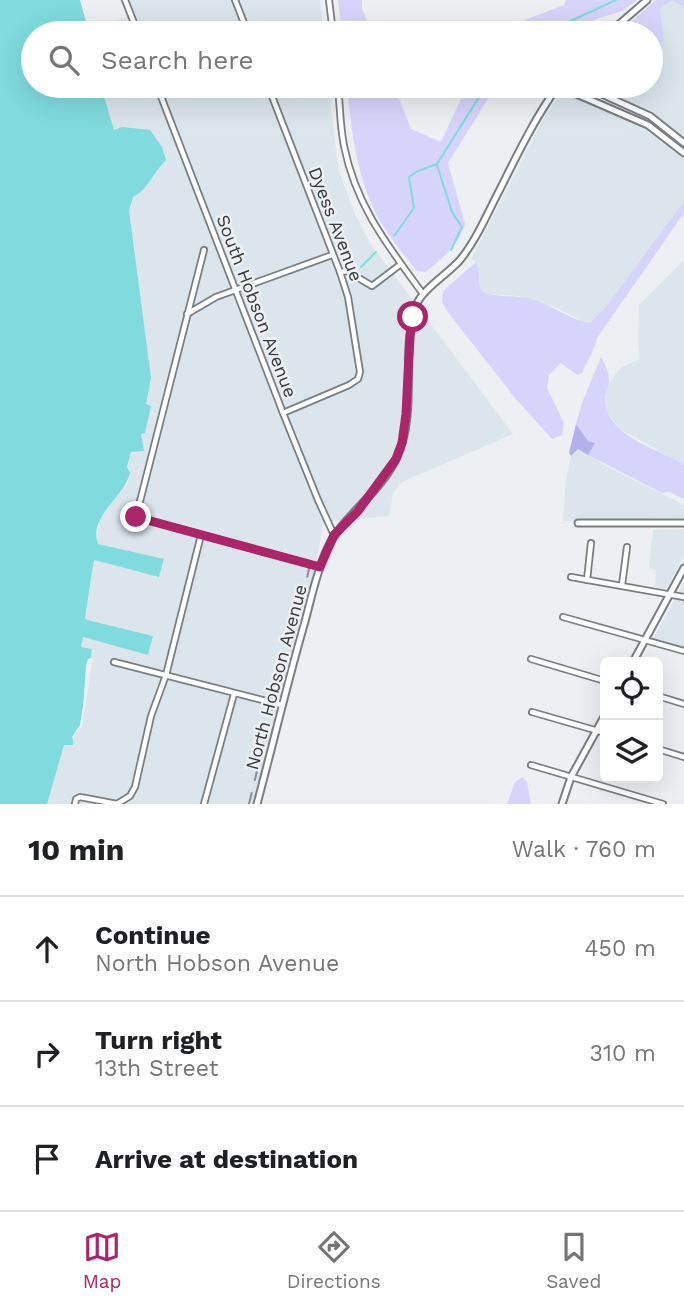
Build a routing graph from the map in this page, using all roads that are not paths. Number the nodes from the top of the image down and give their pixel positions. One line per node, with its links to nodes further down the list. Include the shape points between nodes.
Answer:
1 (125, 0): 5 (street)
2 (235, 0): 6 (street)
3 (329, 0): 7 (street)
4 (648, 0): 8 (street)
5 (133, 21)
6 (243, 21)
7 (332, 21)
8 (623, 21)
9 (162, 98): 21 (street, South Hobson Avenue)
10 (273, 98): 18 (street, Dyess Avenue)
11 (339, 98): 19 (street, via 343,144 354,182 374,226)
12 (550, 98): 22 (street, via 471,245)
13 (586, 98): 16 (street, via 648,125)
14 (610, 98): 15 (street, via 650,116)
15 (684, 143)
16 (684, 153)
17 (204, 250): 23 (street)
18 (332, 255): 20 (street, Dyess Avenue); 21 (street)
19 (401, 264): 20 (street, via 372,286 347,271); 22 (street)
20 (340, 272): 24 (street, Dyess Avenue, via 348,297 358,379)
21 (236, 290): 23 (street); 24 (street, South Hobson Avenue)
22 (423, 294): 27 (street, North Hobson Avenue, via 416,304 410,336 399,451 358,511)
23 (186, 314): 28 (street, via 136,517)
24 (283, 413): 27 (street, South Hobson Avenue)
25 (578, 523): 26 (street)
26 (684, 523)
27 (334, 535): 31 (street, North Hobson Avenue)
28 (201, 536): 31 (street); 44 (street)
29 (591, 543): 34 (street)
30 (627, 547): 35 (street)
31 (320, 567): 49 (street, North Hobson Avenue)
32 (684, 568): 36 (street)
33 (571, 577): 34 (street)
34 (587, 580): 35 (street)
35 (622, 585): 36 (street)
36 (670, 595): 37 (street); 39 (street)
37 (684, 597)
38 (562, 617): 39 (street)
39 (645, 640): 40 (street); 41 (street)
40 (684, 651)
41 (636, 657)
42 (531, 659): 45 (street)
43 (114, 662): 44 (street)
44 (166, 675): 46 (street); 59 (street, via 151,716 135,788)
45 (600, 680)
46 (234, 694): 49 (street); 60 (street)
47 (663, 698): 48 (street)
48 (684, 704)
49 (282, 705): 61 (street, North Hobson Avenue)
50 (532, 712): 52 (street)
51 (602, 720): 52 (street)
52 (596, 731): 53 (street); 57 (street)
53 (600, 732)
54 (663, 751): 55 (street)
55 (684, 757)
56 (531, 765): 57 (street)
57 (571, 777): 62 (street); 63 (street)
58 (75, 804): 59 (street, via 80,797)
59 (117, 804)
60 (204, 804)
61 (257, 804)
62 (562, 804)
63 (663, 804)

